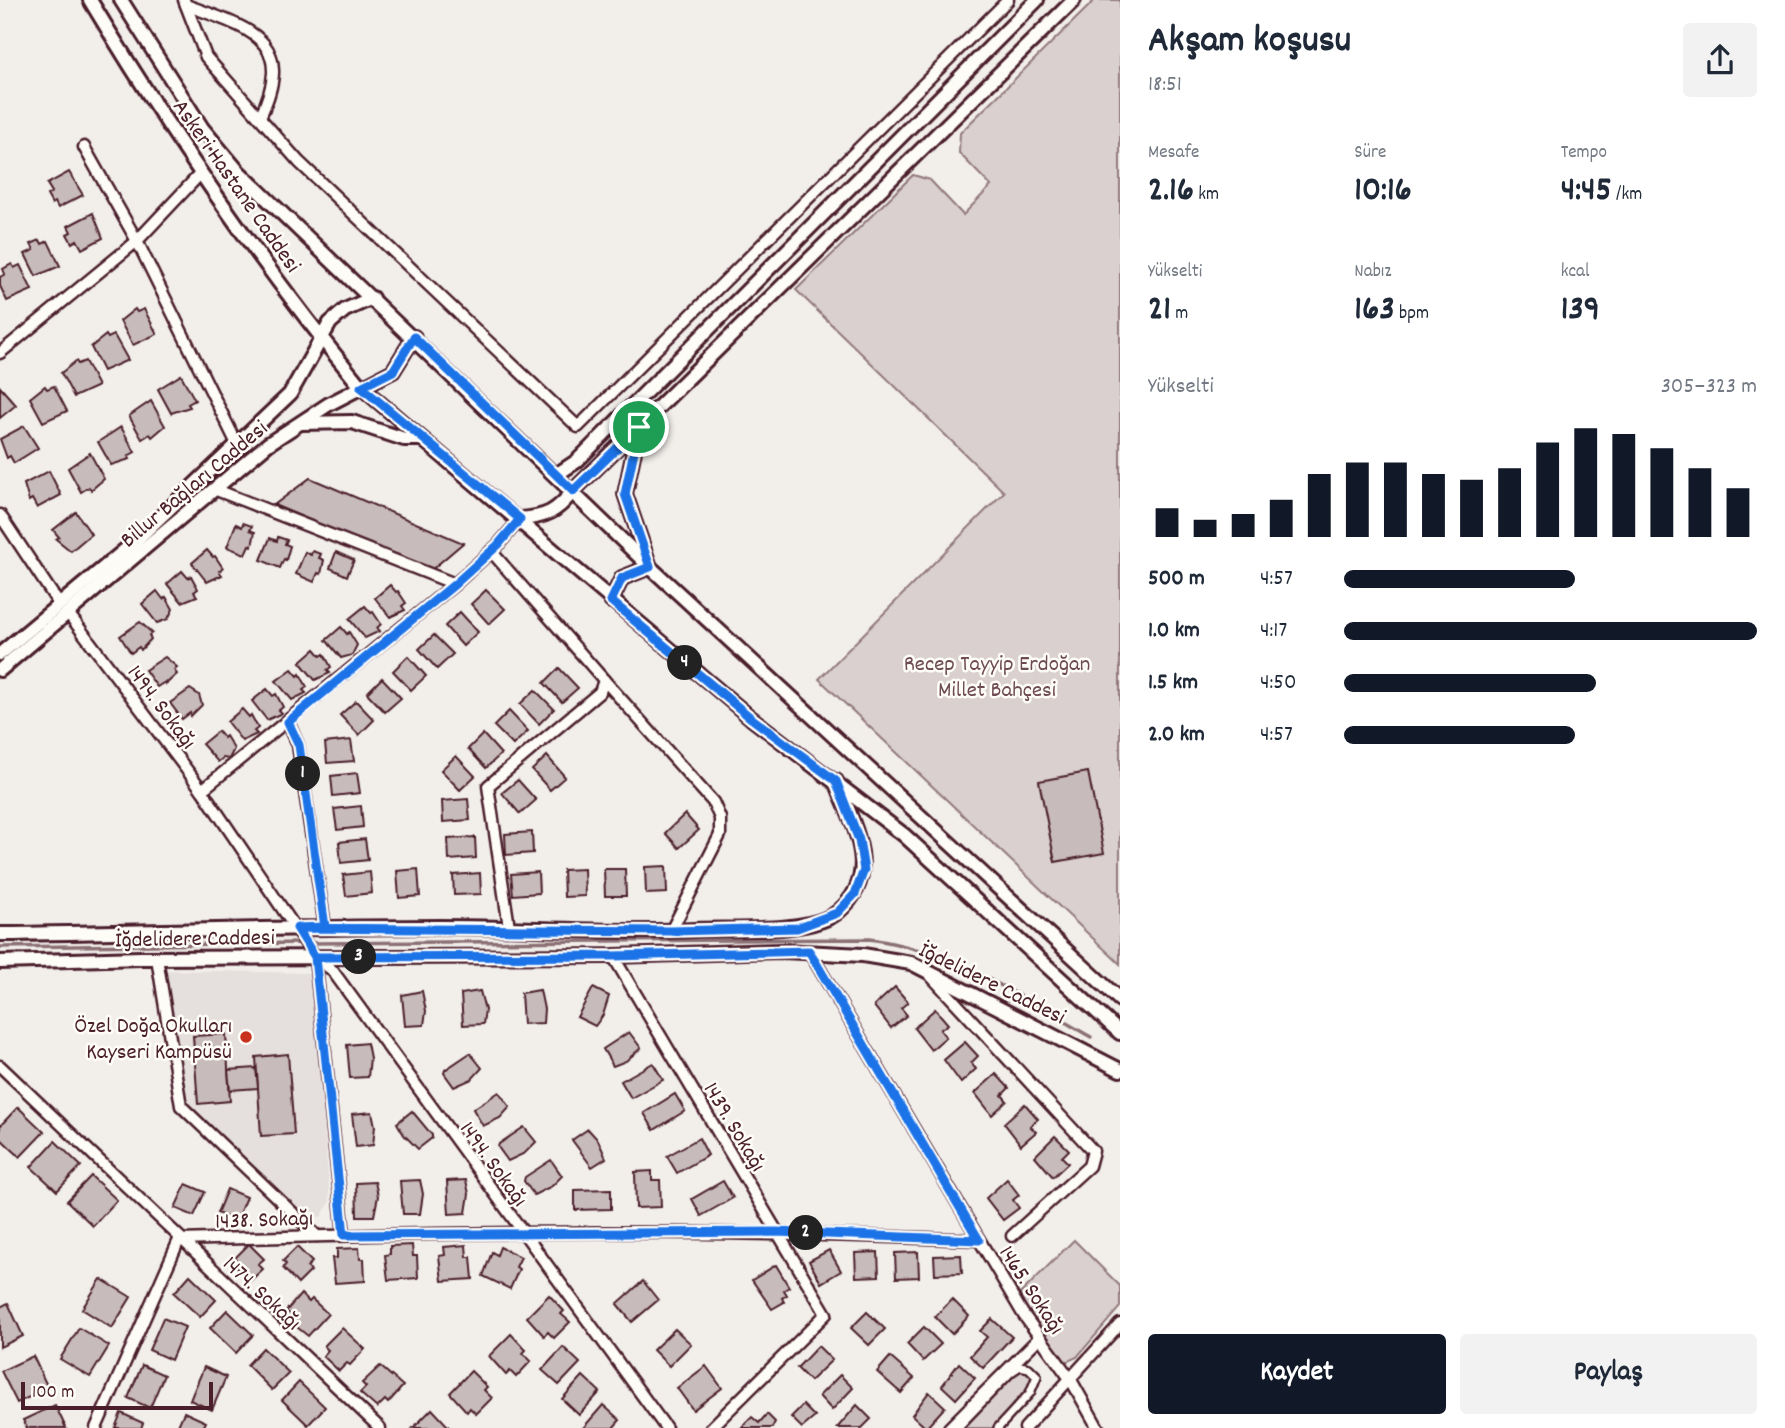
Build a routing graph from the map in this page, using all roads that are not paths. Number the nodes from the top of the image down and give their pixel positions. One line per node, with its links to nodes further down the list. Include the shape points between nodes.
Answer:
1 (90, 0): 9 (street, Askeri Hastane Caddesi)
2 (121, 0): 11 (street, Askeri Hastane Caddesi, via 217,148)
3 (1008, 0): 7 (street, via 578,428 328,191)
4 (1037, 0): 20 (street, via 577,461)
5 (1074, 0): 17 (street)
6 (185, 3): 7 (street, via 206,57); 7 (street, via 244,28 270,52 275,72)
7 (260, 117)
8 (84, 147): 10 (street)
9 (201, 173): 10 (street); 12 (street, Askeri Hastane Caddesi)
10 (137, 241): 14 (street); 19 (street)
11 (372, 298): 12 (street, Billur Bağları Caddesi, via 345,310); 13 (street)
12 (320, 337): 15 (street, Askeri Hastane Caddesi); 19 (street, Billur Bağları Caddesi, via 290,394)
13 (414, 337): 15 (street, Billur Bağları Caddesi, via 393,371); 20 (street)
14 (0, 354)
15 (361, 387): 16 (street, Billur Bağları Caddesi); 18 (street, Askeri Hastane Caddesi)
16 (302, 423): 18 (street, via 352,422 404,439); 21 (street, Billur Bağları Caddesi, via 268,444)
17 (639, 427): 22 (street); 26 (street, via 625,494)
18 (422, 439): 24 (street, Askeri Hastane Caddesi)
19 (237, 444): 29 (street, Billur Bağları Caddesi)
20 (556, 475): 22 (street)
21 (214, 489): 27 (street); 29 (street, Billur Bağları Caddesi)
22 (573, 491): 24 (street, via 553,513); 26 (street)
23 (0, 515): 29 (street, 1494. Sokağı)
24 (520, 519): 25 (street); 28 (street, Askeri Hastane Caddesi)
25 (491, 551): 27 (street); 32 (street)
26 (650, 567): 28 (street, via 622,578); 47 (street)
27 (455, 584): 33 (street)
28 (611, 601): 34 (street, Askeri Hastane Caddesi, via 751,718)
29 (64, 608): 30 (street, Billur Bağları Caddesi); 31 (street, Billur Bağları Caddesi); 35 (street, 1494. Sokağı)
30 (0, 653)
31 (0, 670)
32 (604, 680): 37 (street, via 600,692 488,786); 38 (street, via 708,795 720,818 720,835)
33 (288, 722): 35 (street); 36 (street, via 299,745)
34 (836, 781): 38 (street, İğdelidere Caddesi, via 859,840 864,870 855,894 837,913 797,928); 48 (street, Askeri Hastane Caddesi, via 904,835)
35 (202, 790): 39 (street, 1494. Sokağı)
36 (325, 927): 37 (street, İğdelidere Caddesi); 39 (street, İğdelidere Caddesi)
37 (509, 927): 38 (street, İğdelidere Caddesi)
38 (671, 931)
39 (300, 933): 40 (street, İğdelidere Caddesi); 42 (street, 1494. Sokağı)
40 (0, 934)
41 (809, 951): 43 (street, İğdelidere Caddesi); 46 (street, İğdelidere Caddesi, via 890,958); 57 (street, 1465. Sokağı)
42 (314, 955): 43 (street, İğdelidere Caddesi); 44 (street, İğdelidere Caddesi); 51 (street, 1494. Sokağı, via 332,970); 53 (street)
43 (613, 956): 52 (street, 1439. Sokağı)
44 (157, 958): 45 (street, İğdelidere Caddesi); 54 (street, via 181,1106)
45 (0, 962)
46 (926, 970): 50 (street, İğdelidere Caddesi); 55 (street, via 1093,1152 1089,1167)
47 (1120, 1000)
48 (1120, 1033)
49 (0, 1066): 56 (street, 1474. Sokağı)
50 (1120, 1070)
51 (522, 1231): 52 (street, 1438. Sokağı); 53 (street, 1438. Sokağı); 63 (street, 1494. Sokağı)
52 (776, 1232): 57 (street, 1438. Sokağı); 64 (street, 1439. Sokağı, via 826,1314)
53 (344, 1235): 54 (street, 1438. Sokağı)
54 (317, 1236): 56 (street, 1438. Sokağı)
55 (1012, 1236)
56 (179, 1240): 61 (street); 62 (street, 1474. Sokağı)
57 (979, 1240): 59 (street, 1465. Sokağı)
58 (1120, 1324): 60 (street)
59 (1040, 1337): 60 (street, 1465. Sokağı); 65 (street)
60 (1071, 1380): 68 (street); 69 (street, 1465. Sokağı)
61 (96, 1428)
62 (380, 1428)
63 (666, 1428)
64 (711, 1428)
65 (949, 1428)
66 (957, 1428): 67 (street, via 1011,1372 1020,1366 1029,1368 1037,1376 1034,1386)
67 (998, 1428)
68 (1025, 1428)
69 (1098, 1428)

